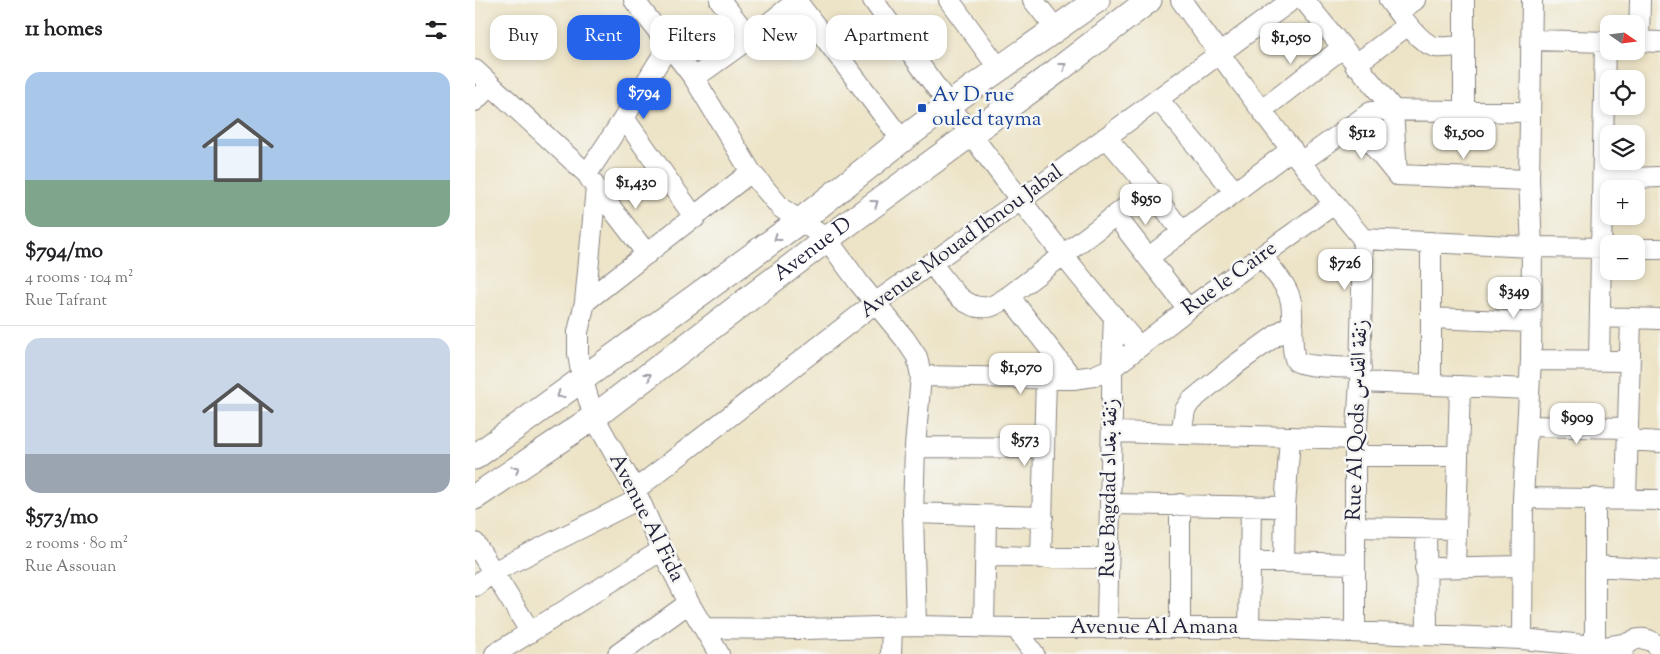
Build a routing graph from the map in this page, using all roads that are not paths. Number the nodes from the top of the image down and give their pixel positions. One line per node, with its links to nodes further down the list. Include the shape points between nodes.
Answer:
1 (634, 0): 19 (street)
2 (721, 0): 21 (street)
3 (797, 0): 17 (street); 49 (street)
4 (873, 0): 40 (street)
5 (949, 0): 35 (street)
6 (1033, 0): 20 (street)
7 (1097, 0): 20 (main road, Avenue D)
8 (1149, 0): 47 (main road, Avenue D, one-way to 8)
9 (1181, 0): 29 (street)
10 (1292, 0): 29 (street, Avenue Mouad Ibnou Jabal)
11 (1303, 0): 28 (street)
12 (1415, 0): 16 (street)
13 (1464, 0): 27 (street)
14 (1532, 0): 22 (street)
15 (1640, 0): 18 (street)
16 (1398, 12): 27 (street, via 1428,44); 33 (street)
17 (778, 15)
18 (1639, 15)
19 (650, 21)
20 (1056, 29): 35 (main road, Avenue D)
21 (744, 31)
22 (1532, 40): 25 (street); 44 (street)
23 (1645, 41): 26 (street)
24 (744, 42): 36 (street)
25 (1600, 42)
26 (1660, 42)
27 (1463, 46): 43 (street)
28 (1342, 48): 33 (street); 42 (street)
29 (1219, 53): 38 (street, Avenue Mouad Ibnou Jabal); 42 (street)
30 (660, 60): 45 (street)
31 (680, 60): 36 (street)
32 (1606, 60): 54 (street)
33 (1355, 64): 41 (street)
34 (475, 70): 37 (street)
35 (1000, 70): 40 (main road, Avenue D)
36 (693, 78): 51 (street)
37 (490, 85): 39 (street); 56 (street)
38 (1158, 98): 48 (street, Avenue Mouad Ibnou Jabal); 58 (street)
39 (475, 101)
40 (949, 106): 47 (street); 49 (main road, Avenue D)
41 (1393, 109): 43 (street); 46 (street, via 1371,112); 52 (street)
42 (1262, 110): 50 (street)
43 (1464, 111): 44 (street)
44 (1530, 112): 55 (street)
45 (624, 118): 56 (street); 62 (street)
46 (1355, 123): 50 (street); 52 (street)
47 (971, 133): 59 (street); 66 (main road, Avenue D, one-way to 47)
48 (1106, 137): 57 (street); 59 (street, Avenue Mouad Ibnou Jabal)
49 (902, 140): 63 (main road, Avenue D)
50 (1297, 156): 58 (street); 60 (street)
51 (751, 172): 62 (street); 63 (street, via 781,208)
52 (1397, 175): 55 (street)
53 (1660, 177): 54 (street)
54 (1603, 179): 65 (street)
55 (1529, 180): 69 (street)
56 (591, 181): 73 (street); 80 (street, Avenue Al Fida)
57 (1150, 190): 61 (street); 64 (street)
58 (1235, 192): 64 (street)
59 (1021, 200): 74 (street); 77 (street, Avenue Mouad Ibnou Jabal)
60 (1333, 204): 67 (street); 75 (street, Rue le Caire)
61 (1116, 216): 74 (street); 76 (street)
62 (695, 218): 73 (street)
63 (800, 221): 66 (street); 97 (main road, Avenue D, one-way to 97)
64 (1181, 232): 76 (street)
65 (1605, 235)
66 (827, 239): 81 (street); 103 (main road, Avenue D, one-way to 66)
67 (1363, 240): 68 (street); 95 (street, Rue Al Qods زنقة القدس)
68 (1431, 242): 69 (street); 85 (street)
69 (1532, 247): 70 (street); 88 (street)
70 (1600, 248)
71 (1645, 248): 72 (street)
72 (1660, 249)
73 (647, 254): 80 (street)
74 (1063, 255): 79 (street); 83 (street)
75 (1262, 256): 82 (street, Rue le Caire); 89 (street, via 1289,294)
76 (1149, 257): 82 (street)
77 (931, 264): 79 (street, via 955,292 973,306 989,307); 81 (street, Avenue Mouad Ibnou Jabal)
78 (1603, 280): 84 (street)
79 (1009, 296): 99 (street)
80 (585, 302): 97 (street, Avenue Al Fida, via 578,332)
81 (875, 303): 96 (street, via 915,354); 115 (street, Avenue Mouad Ibnou Jabal)
82 (1189, 309): 90 (street, Rue le Caire)
83 (1114, 316): 90 (street); 94 (street)
84 (1600, 317): 86 (street); 92 (street)
85 (1431, 318): 88 (street); 100 (street)
86 (1631, 318): 87 (street); 93 (street)
87 (1660, 319)
88 (1531, 322): 91 (street)
89 (1293, 323): 95 (street, via 1294,357 1298,362); 106 (street, via 1191,401 1185,410)
90 (1133, 351): 94 (street, Rue Bagdad زنقة بغداد)
91 (1531, 360): 92 (street); 102 (street)
92 (1599, 360): 93 (street)
93 (1629, 361): 107 (street)
94 (1112, 368): 99 (street, via 1094,376); 105 (street, Rue Bagdad زنقة بغداد)
95 (1361, 375): 100 (street); 112 (street, Rue Al Qods زنقة القدس)
96 (921, 376): 98 (street); 110 (street)
97 (582, 378): 103 (street, Avenue Al Fida); 114 (main road, Avenue D, one-way to 114)
98 (1046, 378): 99 (street); 111 (street)
99 (1073, 379)
100 (1431, 385): 101 (street)
101 (1460, 386): 102 (street); 113 (street)
102 (1529, 389): 104 (street)
103 (594, 417): 115 (street, Avenue Al Fida); 116 (main road, Avenue D, one-way to 103)
104 (1528, 426): 107 (street); 117 (street)
105 (1113, 432): 106 (street); 121 (street, Rue Bagdad زنقة بغداد)
106 (1181, 434): 108 (street)
107 (1628, 434): 109 (street); 119 (street)
108 (1289, 438): 112 (street); 124 (street)
109 (1660, 442)
110 (915, 448): 111 (street); 125 (street)
111 (1043, 448): 127 (street)
112 (1356, 448): 113 (street); 128 (street, Rue Al Qods زنقة القدس)
113 (1457, 456): 130 (street)
114 (475, 457)
115 (637, 494): 132 (street, Avenue Al Fida); 144 (street, Avenue Mouad Ibnou Jabal)
116 (475, 497)
117 (1523, 498): 118 (street); 139 (street)
118 (1595, 498): 119 (street); 140 (street)
119 (1626, 498): 120 (street)
120 (1660, 500)
121 (1111, 504): 122 (street); 135 (street, Rue Bagdad زنقة بغداد)
122 (1181, 504): 123 (street); 153 (street)
123 (1251, 506): 124 (street); 136 (street)
124 (1285, 507): 137 (street)
125 (913, 513): 126 (street); 147 (street)
126 (986, 516): 127 (street); 133 (street)
127 (1043, 517): 134 (street)
128 (1354, 527): 129 (street); 138 (street, Rue Al Qods زنقة القدس)
129 (1426, 528): 130 (street); 142 (street)
130 (1456, 529): 141 (street)
131 (475, 543): 144 (street)
132 (662, 550): 146 (street, Avenue Al Fida); 155 (street)
133 (987, 556): 134 (street); 150 (street)
134 (1041, 558): 135 (street)
135 (1108, 558): 152 (street, Rue Bagdad زنقة بغداد)
136 (1250, 562): 137 (street); 154 (street)
137 (1285, 562): 138 (street)
138 (1354, 564): 156 (street, Rue Al Qods زنقة القدس)
139 (1523, 566): 141 (street); 158 (street)
140 (1595, 566): 143 (street); 160 (street)
141 (1455, 567): 142 (street)
142 (1425, 568): 157 (street)
143 (1660, 570)
144 (493, 572): 145 (street, Avenue Mouad Ibnou Jabal); 155 (street)
145 (475, 586)
146 (689, 603): 149 (street, Avenue Al Fida); 162 (street)
147 (916, 626): 148 (street, Avenue Al Amana); 150 (street, Avenue Al Amana)
148 (891, 627): 149 (street, Avenue Al Amana); 164 (street)
149 (705, 628): 163 (street, Avenue Al Fida)
150 (984, 628): 151 (street, Avenue Al Amana)
151 (1016, 628): 152 (street, Avenue Al Amana); 165 (street)
152 (1107, 628): 153 (street, Avenue Al Amana)
153 (1179, 628): 154 (street, Avenue Al Amana)
154 (1249, 628): 156 (street, Avenue Al Amana)
155 (530, 632): 161 (street)
156 (1355, 632): 157 (street, Avenue Al Amana)
157 (1427, 634): 158 (street, Avenue Al Amana)
158 (1522, 639): 160 (street, Avenue Al Amana)
159 (1659, 647): 160 (street, Avenue Al Amana, via 1643,638)
160 (1612, 649)
161 (495, 654)
162 (618, 654)
163 (719, 654)
164 (891, 654)
165 (1034, 654)

